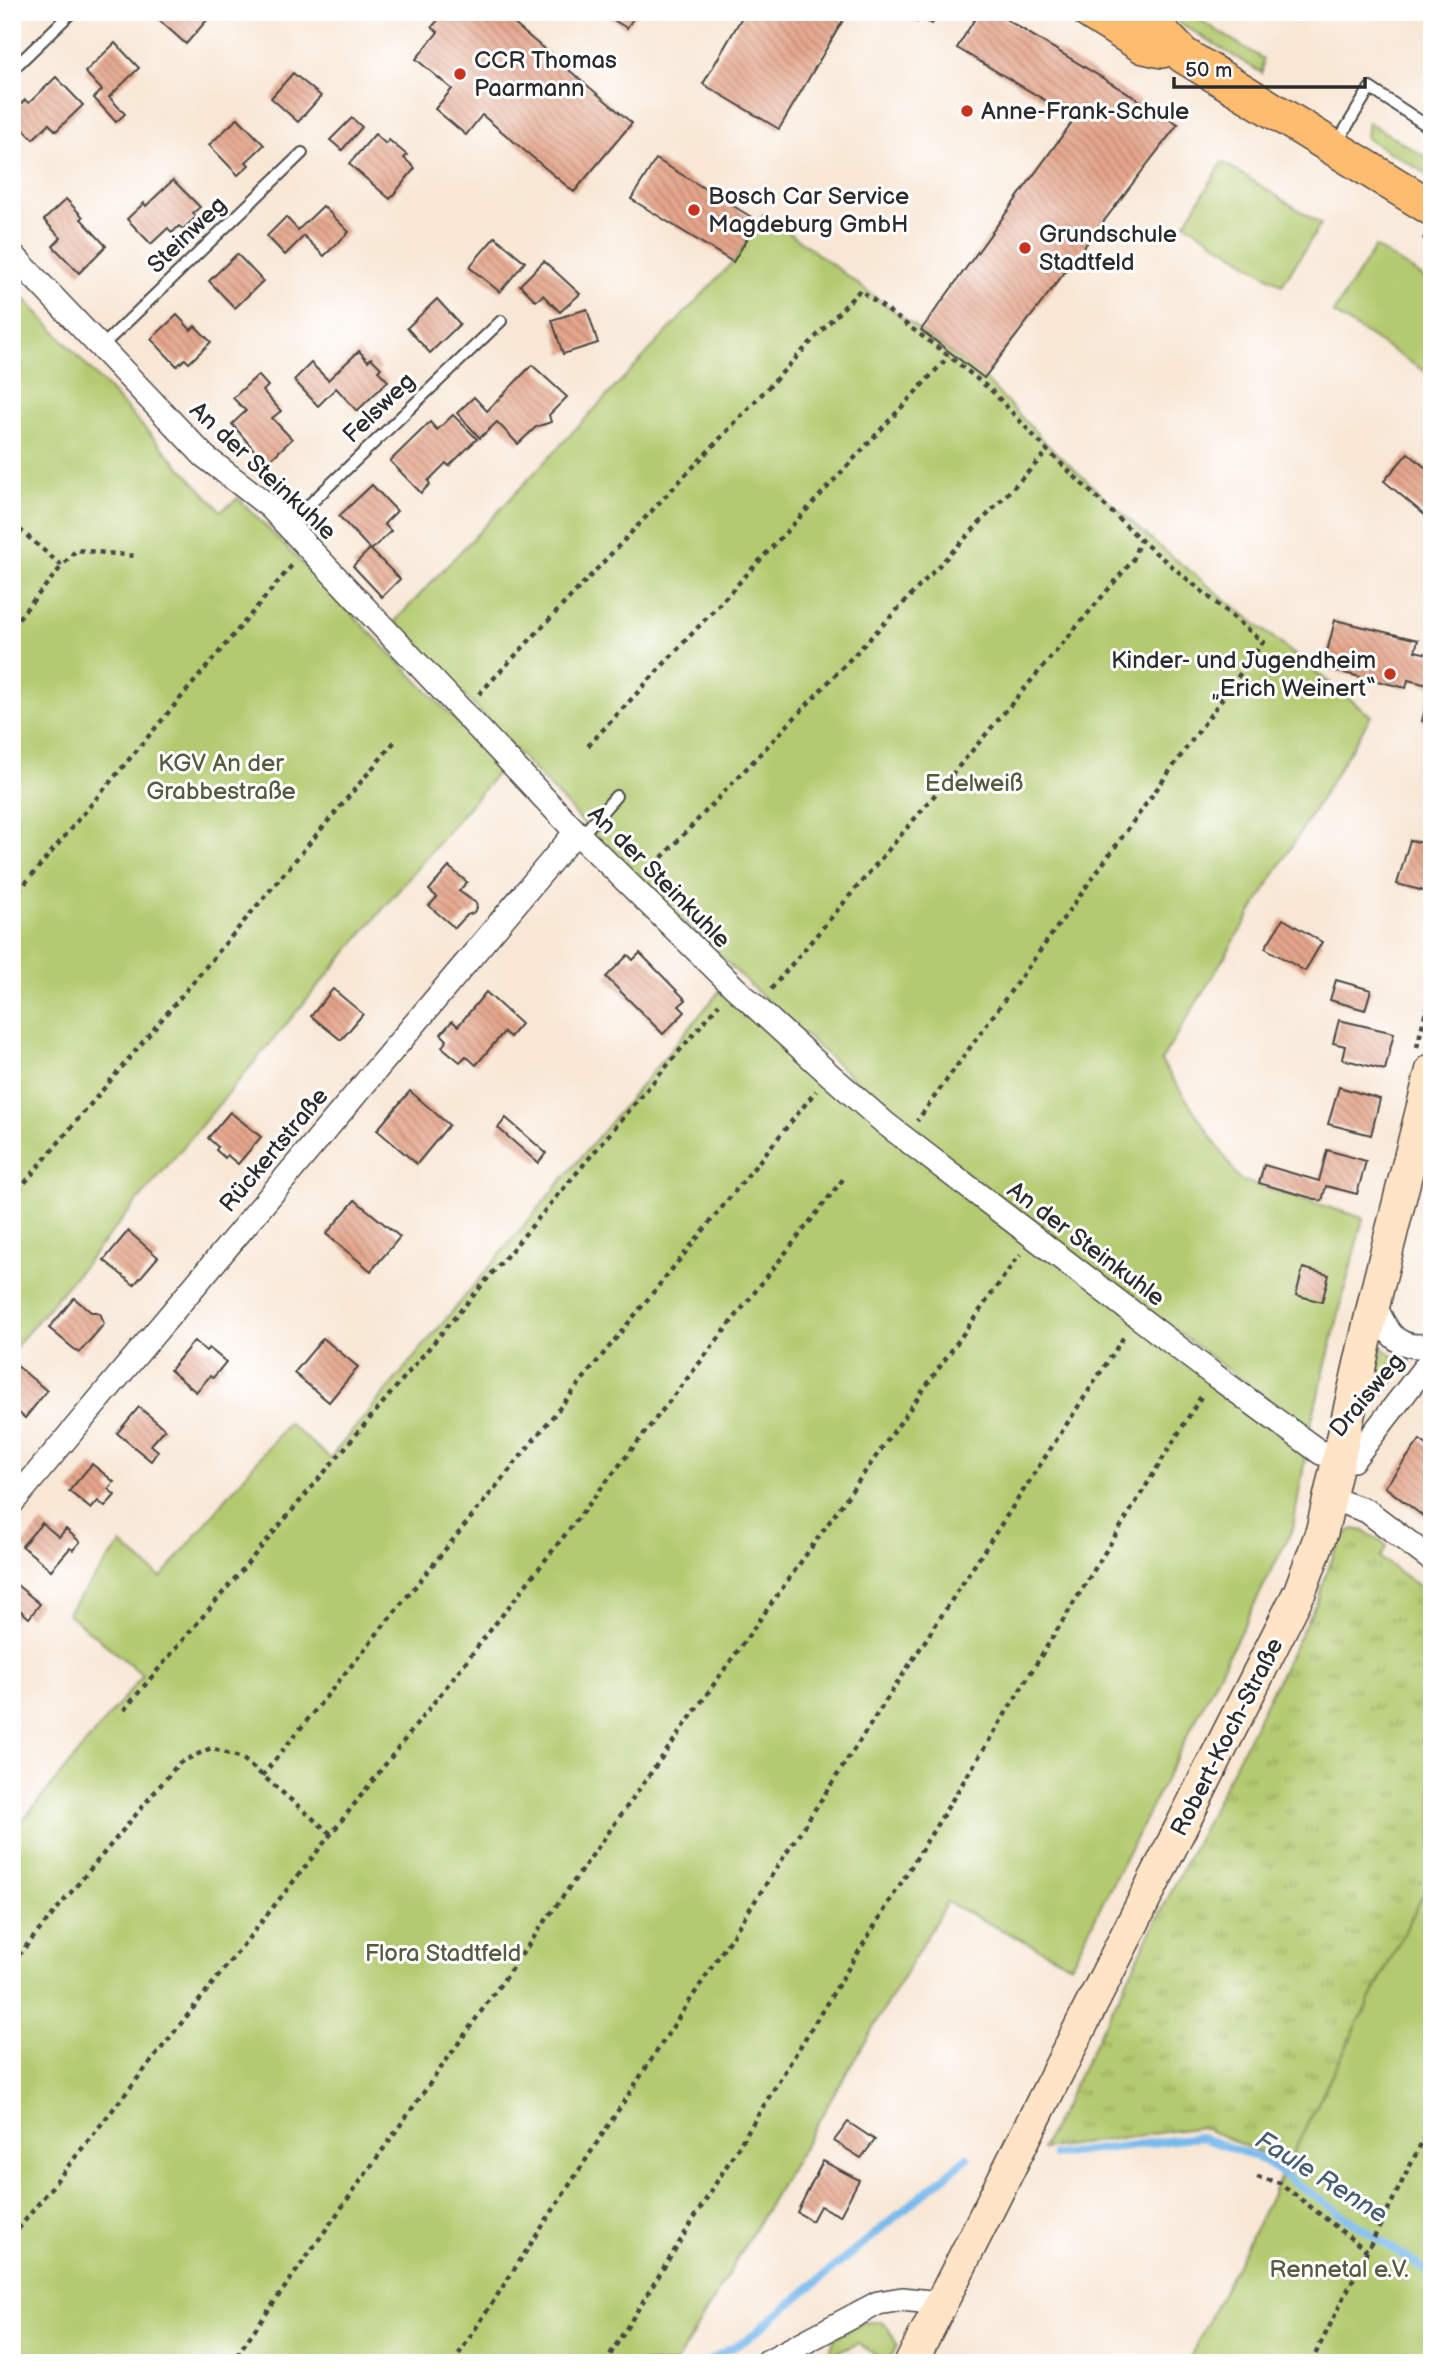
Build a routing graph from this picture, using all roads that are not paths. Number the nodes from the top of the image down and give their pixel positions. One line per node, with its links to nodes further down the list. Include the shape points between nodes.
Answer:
1 (72, 12): 5 (lane)
2 (1090, 12): 4 (main road, via 1144,46)
3 (1135, 12): 4 (main road)
4 (1183, 55): 7 (main road)
5 (12, 70)
6 (1432, 129): 7 (lane, via 1370,88)
7 (1334, 149): 9 (main road)
8 (302, 153): 12 (lane, Steinweg)
9 (1432, 208)
10 (12, 254): 12 (street, An der Steinkuhle)
11 (500, 321): 13 (lane, Felsweg)
12 (101, 347): 13 (street, An der Steinkuhle, via 204,456)
13 (288, 526): 15 (street, An der Steinkuhle)
14 (616, 796): 15 (lane, via 588,828)
15 (576, 832): 20 (street, An der Steinkuhle, via 734,987 886,1124 1214,1375 1321,1452); 22 (street, Rückertstraße)
16 (1432, 1070): 17 (street, Robert-Koch-Straße)
17 (1374, 1303): 18 (street, Draisweg, via 1397,1340 1416,1347); 20 (street, Robert-Koch-Straße)
18 (1432, 1344)
19 (1432, 1358): 20 (street, Draisweg, via 1353,1460)
20 (1339, 1457): 21 (street, Robert-Koch-Straße)
21 (1330, 1498): 23 (street, via 1367,1511); 24 (street, Robert-Koch-Straße, via 1300,1591)
22 (12, 1503)
23 (1432, 1560)
24 (940, 2303): 25 (street, via 902,2299 878,2303); 26 (street, Robert-Koch-Straße)
25 (765, 2363)
26 (911, 2363)

